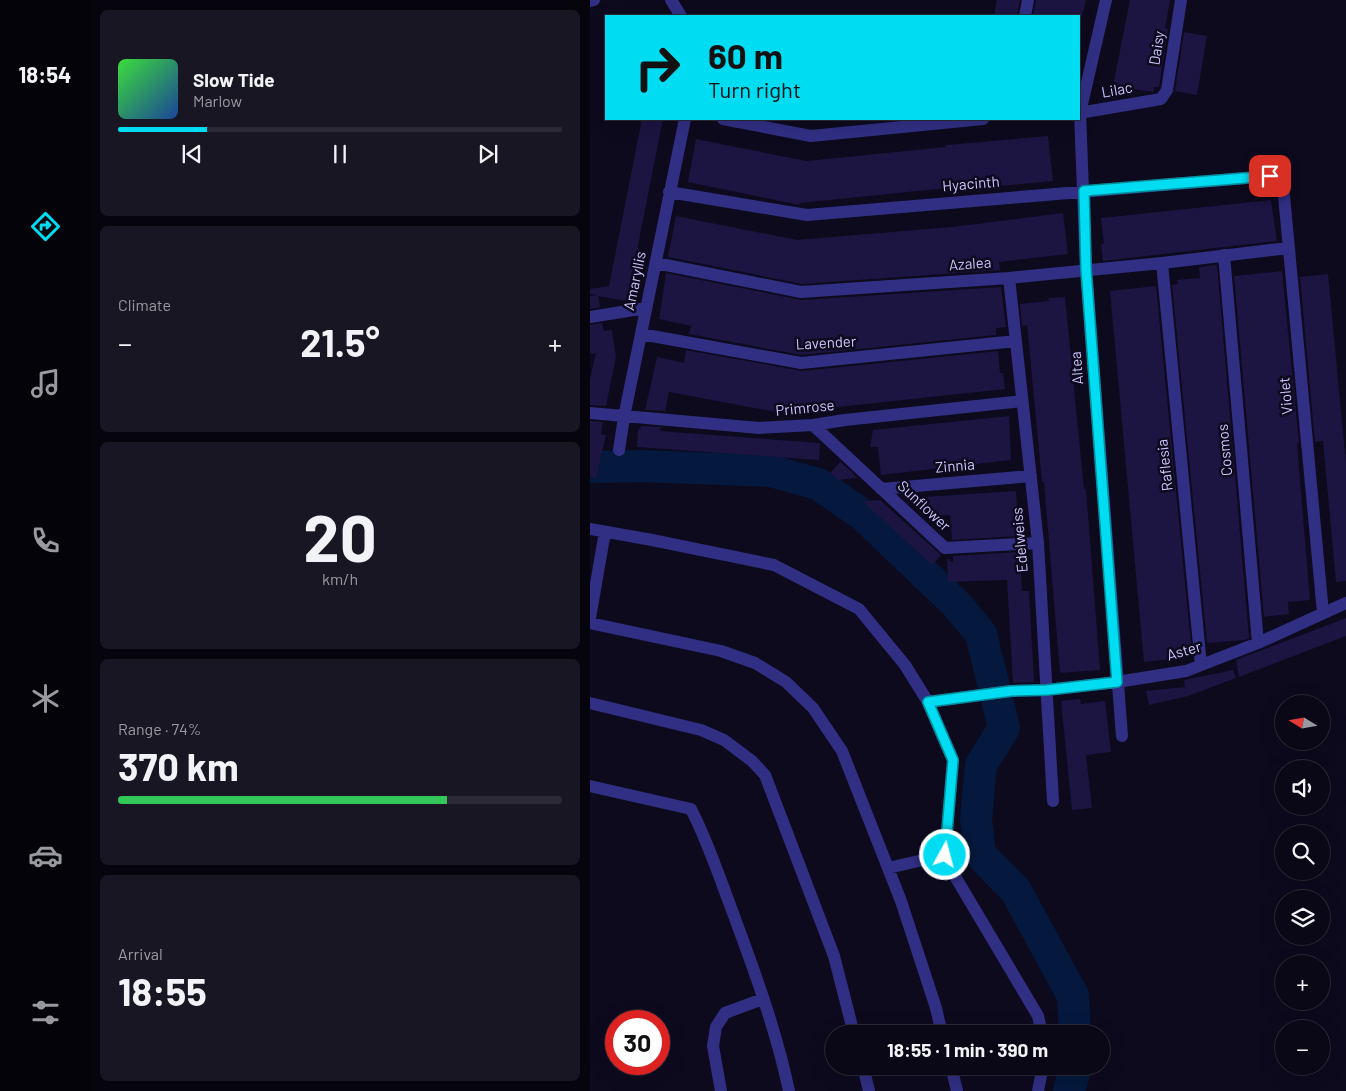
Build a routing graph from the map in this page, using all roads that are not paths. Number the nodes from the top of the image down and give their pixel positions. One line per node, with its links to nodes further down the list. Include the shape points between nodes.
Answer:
1 (594, 0): 6 (street)
2 (672, 0): 7 (street)
3 (1028, 0): 8 (street)
4 (1106, 0): 10 (street, Altea)
5 (1181, 0): 9 (street, Daisy, via 1167,90)
6 (590, 2)
7 (680, 15)
8 (1026, 15)
9 (1161, 99): 11 (street, Lilac)
10 (1080, 109)
11 (1080, 113)
12 (685, 120): 18 (street, Amaryllis)
13 (728, 120): 14 (street, via 812,136)
14 (973, 120)
15 (1079, 120): 17 (street, Altea)
16 (1277, 179): 17 (street, Hyacinth, via 1270,176); 19 (street, Violet, via 1283,184)
17 (1084, 191): 18 (street, Hyacinth, via 806,215); 23 (street, Altea)
18 (669, 192): 21 (street, Amaryllis)
19 (1288, 248): 20 (street, Azalea); 40 (street, Violet)
20 (1224, 255): 22 (street, Azalea); 43 (street, Cosmos)
21 (656, 263): 24 (street, Azalea, via 801,292); 25 (street, Amaryllis)
22 (1162, 263): 23 (street, Azalea); 44 (street, Raflesia)
23 (1086, 269): 24 (street, Azalea); 45 (street, Altea)
24 (1010, 278): 28 (street, Edelweiss)
25 (646, 308): 26 (street); 27 (street, Amaryllis)
26 (590, 317)
27 (640, 334): 28 (street, Lavender, via 801,363); 31 (street, Amaryllis)
28 (1016, 341): 29 (street, Edelweiss)
29 (1022, 401): 32 (street, Primrose); 34 (street, Edelweiss)
30 (590, 413): 31 (street, Primrose)
31 (624, 416): 32 (street, Primrose, via 758,428); 33 (street, Amaryllis)
32 (813, 425): 35 (street, Sunflower)
33 (618, 450)
34 (1031, 476): 35 (street, Zinnia); 38 (street, Edelweiss)
35 (881, 489): 38 (street, Sunflower, via 945,548)
36 (590, 529): 37 (street)
37 (605, 532): 41 (street); 47 (street, via 774,566 858,609 904,665)
38 (1038, 543): 46 (street, Edelweiss)
39 (1346, 603): 40 (street, Aster)
40 (1323, 613): 43 (street, Aster)
41 (590, 618)
42 (590, 623): 53 (street, via 721,651 755,663 786,682 814,708 842,752)
43 (1258, 643): 44 (street, Aster)
44 (1201, 665): 45 (street, Aster, via 1186,671)
45 (1117, 682): 46 (street, Aster); 49 (street, Altea)
46 (1047, 690): 47 (street, Aster, via 1011,691); 51 (street, Edelweiss)
47 (928, 702): 52 (street, via 953,760)
48 (590, 703): 55 (street, via 700,730 724,740 765,775 834,956)
49 (1122, 736)
50 (590, 786): 54 (street, via 691,809 740,932)
51 (1053, 801)
52 (945, 855): 53 (street); 57 (street, via 1038,1016)
53 (888, 868): 56 (street)
54 (762, 999): 61 (street, via 725,1013 716,1027 713,1046); 62 (street)
55 (852, 1025)
56 (940, 1025)
57 (1040, 1025)
58 (865, 1075): 63 (street)
59 (953, 1075): 64 (street)
60 (1041, 1075): 65 (street)
61 (721, 1091)
62 (789, 1091)
63 (869, 1091)
64 (957, 1091)
65 (1038, 1091)

